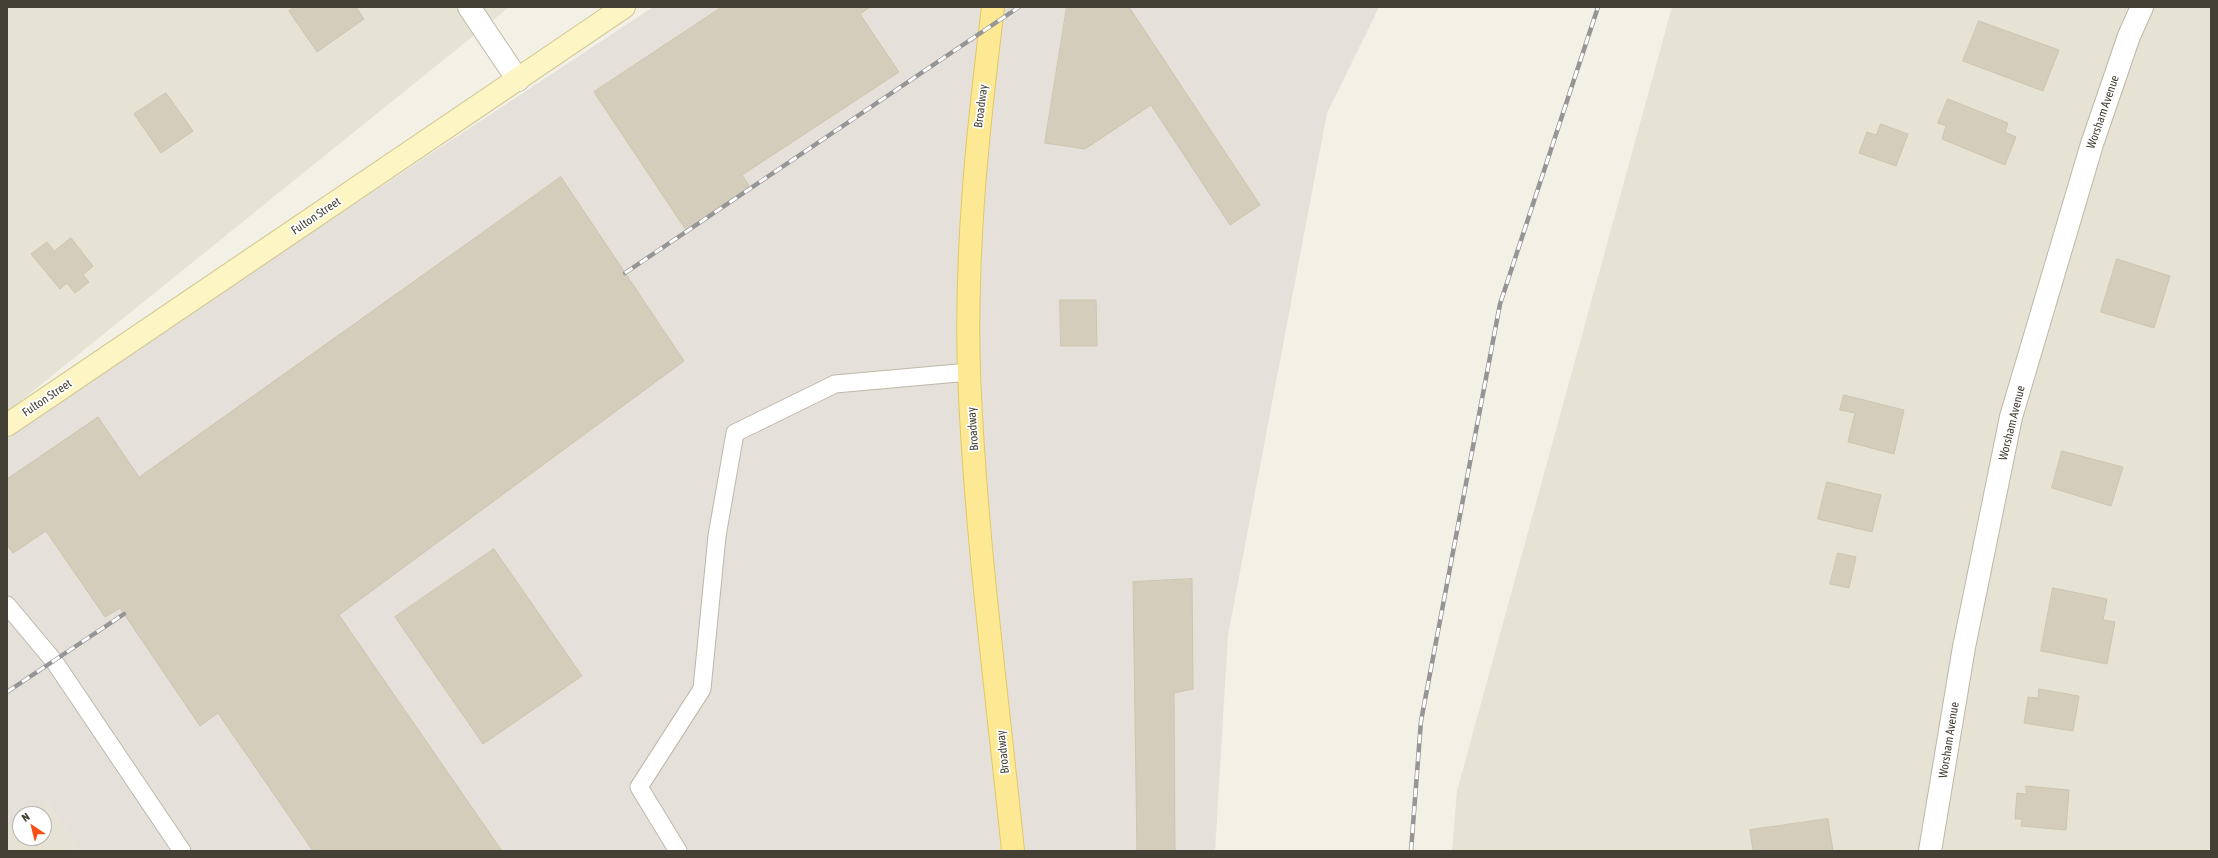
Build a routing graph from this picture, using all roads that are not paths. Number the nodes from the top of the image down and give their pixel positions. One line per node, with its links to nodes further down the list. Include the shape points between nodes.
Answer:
1 (468, 7): 5 (street)
2 (624, 7): 5 (street, Fulton Street)
3 (993, 7): 6 (main road, Broadway, via 976,148 970,262)
4 (2142, 7): 12 (street, Worsham Avenue, via 2129,36 2092,144 2011,417 1964,647)
5 (518, 80): 7 (street, Fulton Street)
6 (969, 372): 10 (lane, via 835,384 735,433 717,536 702,689 639,787); 11 (main road, Broadway, via 982,559)
7 (7, 425)
8 (7, 605): 9 (lane, via 54,660)
9 (182, 851)
10 (678, 851)
11 (1013, 851)
12 (1930, 851)

